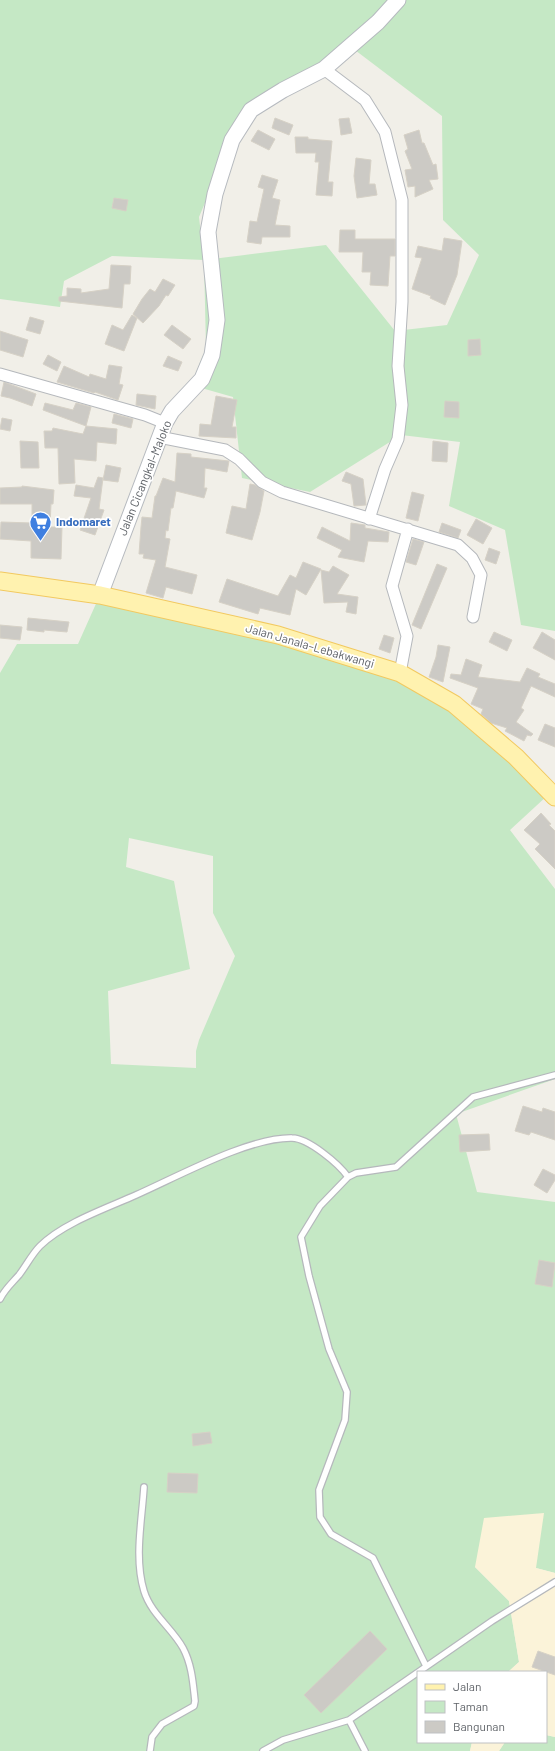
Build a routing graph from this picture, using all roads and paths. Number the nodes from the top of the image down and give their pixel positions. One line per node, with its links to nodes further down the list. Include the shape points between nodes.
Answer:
1 (398, 0): 2 (street, Jalan Cicangkal–Maloko, via 378,22)
2 (324, 70): 4 (street, Jalan Cicangkal–Maloko, via 283,90 251,110 232,140 214,194 208,232 217,320 212,355 202,379 172,411); 6 (street, via 365,100 385,132 402,200 402,302 398,366 402,405 398,439)
3 (0, 374): 4 (street)
4 (165, 423): 5 (street, Jalan Cicangkal–Maloko)
5 (159, 437): 6 (street, via 225,450 239,459 262,482 282,492); 9 (street, Jalan Cicangkal–Maloko)
6 (369, 519): 7 (street)
7 (408, 529): 10 (street, via 458,545 472,558 480,575); 11 (street, via 392,586 407,636)
8 (0, 581): 9 (main road, Jalan Janala–Lebakwangi)
9 (100, 595): 11 (main road, Jalan Janala–Lebakwangi, via 278,634)
10 (473, 616)
11 (400, 672): 12 (main road, Jalan Janala–Lebakwangi, via 454,704 516,757)
12 (555, 797)
13 (555, 1075): 14 (lane, via 473,1097 396,1166 356,1173)
14 (348, 1177): 15 (lane, via 343,1170 308,1143 293,1138 265,1141 225,1155 66,1227 40,1246); 18 (lane, via 320,1206 301,1237 329,1349 348,1392 345,1420 319,1490 320,1518 331,1534 373,1558)
15 (0, 1298)
16 (144, 1487): 22 (lane, via 139,1561 144,1590 150,1604 183,1648 191,1668 195,1701 194,1706 162,1724 152,1737)
17 (555, 1582): 18 (lane)
18 (426, 1666): 19 (lane)
19 (419, 1671)
20 (417, 1672): 21 (lane)
21 (349, 1720): 23 (lane, via 283,1740); 24 (lane)
22 (150, 1751)
23 (263, 1751)
24 (365, 1751)

